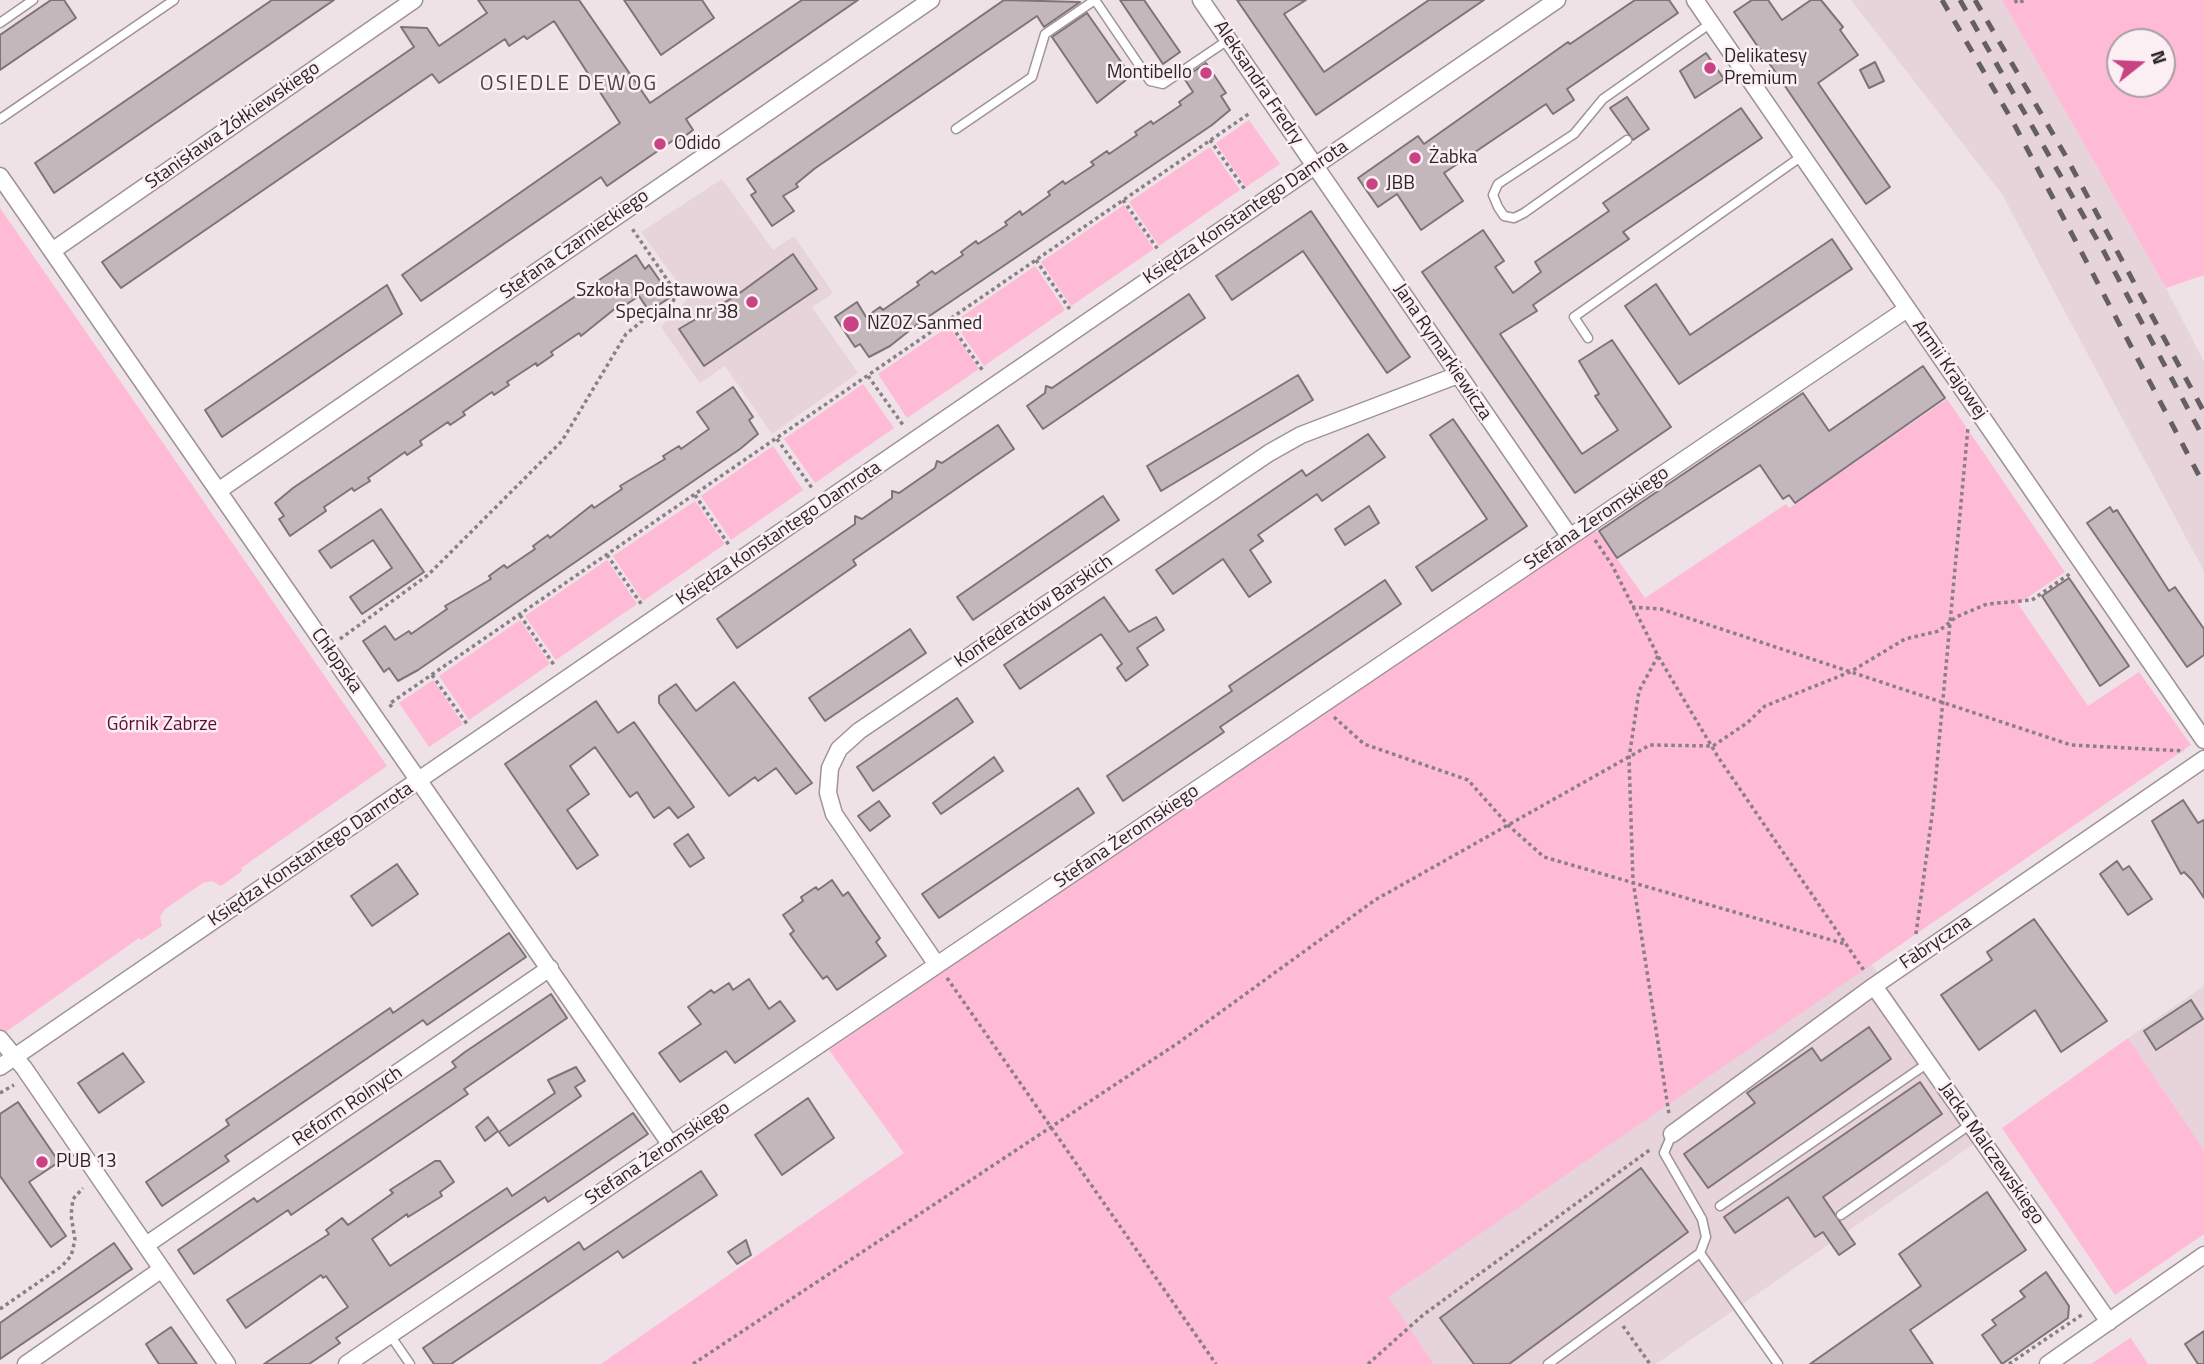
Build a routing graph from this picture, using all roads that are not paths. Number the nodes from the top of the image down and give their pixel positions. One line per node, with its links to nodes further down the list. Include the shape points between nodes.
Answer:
1 (33, 0): 9 (lane)
2 (174, 0): 12 (lane)
3 (414, 0): 18 (street, Stanisława Żółkiewskiego)
4 (931, 0): 22 (street, Stefana Czarnieckiego)
5 (1095, 0): 11 (lane, via 1150,81 1163,84); 13 (lane, via 1045,34 1032,77)
6 (1201, 0): 11 (street, Aleksandra Fredry)
7 (1557, 0): 16 (street, Księdza Konstantego Damrota)
8 (1695, 0): 10 (street, Armii Krajowej)
9 (0, 23)
10 (1711, 23): 14 (lane, via 1603,99 1574,134 1498,184 1493,195 1497,207 1504,216 1524,214); 15 (street, Armii Krajowej)
11 (1228, 40): 16 (street, Aleksandra Fredry)
12 (0, 119)
13 (956, 129)
14 (1627, 140)
15 (1802, 156): 19 (street, Armii Krajowej); 20 (lane, via 1574,317)
16 (1315, 166): 21 (street, Jana Rymarkiewicza); 26 (street, Księdza Konstantego Damrota)
17 (0, 176): 18 (street, Chłopska)
18 (52, 251): 22 (street, Chłopska)
19 (1907, 309): 23 (street, Stefana Żeromskiego); 24 (street, Armii Krajowej)
20 (1588, 338)
21 (1458, 375): 23 (street, Jana Rymarkiewicza); 27 (street, Konfederatów Barskich, via 1301,435 1269,453 839,749 830,768 828,793 834,814)
22 (218, 491): 26 (street, Chłopska)
23 (1570, 537): 27 (street, Stefana Żeromskiego)
24 (2204, 740)
25 (2197, 755): 29 (street, Fabryczna)
26 (419, 781): 28 (street, Chłopska); 31 (street, Księdza Konstantego Damrota)
27 (937, 965): 36 (street, Stefana Żeromskiego)
28 (550, 968): 36 (street, Chłopska); 39 (street, Reform Rolnych)
29 (1874, 986): 32 (street, Jacka Malczewskiego); 35 (street, Fabryczna)
30 (0, 1039): 31 (street)
31 (15, 1056): 33 (street, Księdza Konstantego Damrota); 39 (street)
32 (1928, 1063): 34 (street, Jacka Malczewskiego); 37 (lane)
33 (0, 1067)
34 (1971, 1124): 38 (lane); 43 (street, Jacka Malczewskiego)
35 (1672, 1134): 40 (lane, via 1664,1153 1702,1219 1706,1237)
36 (671, 1145): 44 (street, Stefana Żeromskiego)
37 (1720, 1206)
38 (1841, 1215)
39 (146, 1245): 42 (street)
40 (1700, 1253): 49 (lane); 50 (lane)
41 (2204, 1255): 43 (street)
42 (162, 1269): 45 (street); 46 (street)
43 (2109, 1322): 51 (street)
44 (390, 1335): 47 (street, Stefana Żeromskiego); 48 (lane)
45 (26, 1364)
46 (227, 1364)
47 (347, 1364)
48 (410, 1364)
49 (1548, 1364)
50 (1778, 1364)
51 (2048, 1364)

